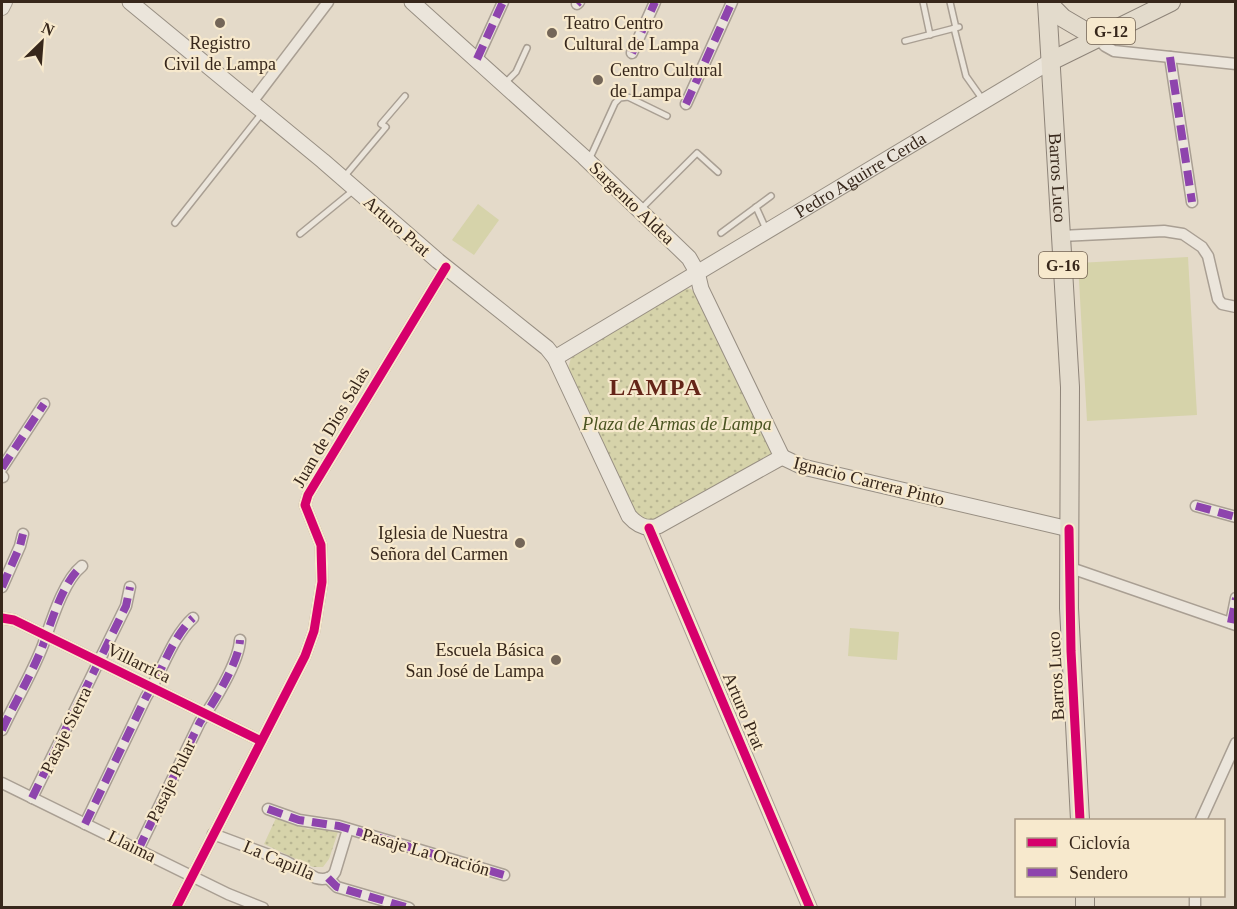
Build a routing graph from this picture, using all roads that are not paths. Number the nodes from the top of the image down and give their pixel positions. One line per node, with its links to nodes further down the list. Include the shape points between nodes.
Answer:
1 (5, 2): 12 (street)
2 (130, 2): 27 (main road, Arturo Prat)
3 (328, 2): 27 (street)
4 (412, 2): 20 (main road, Sargento Aldea)
5 (503, 2): 20 (street)
6 (655, 2): 18 (street)
7 (732, 2): 26 (street)
8 (923, 2): 14 (lane)
9 (950, 2): 13 (lane)
10 (1047, 2): 15 (main road, via 1063,18); 21 (main road, Barros Luco / G-16)
11 (1171, 2): 15 (main road, Pedro Aguirre Cerda / G-12)
12 (2, 8)
13 (957, 28): 14 (lane); 25 (lane, via 966,76)
14 (930, 34): 16 (lane)
15 (1097, 38): 19 (street, via 1114,51); 21 (main road, Pedro Aguirre Cerda / G-12)
16 (905, 41)
17 (528, 48): 23 (lane, via 516,72)
18 (632, 53)
19 (1170, 57): 22 (street); 34 (street)
20 (477, 59): 23 (main road, Sargento Aldea)
21 (1051, 61): 25 (main road, Pedro Aguirre Cerda); 41 (main road, Barros Luco / G-16)
22 (1236, 64)
23 (504, 84): 29 (main road, Sargento Aldea)
24 (405, 96): 31 (lane, via 381,124 386,127)
25 (984, 101): 38 (main road, Pedro Aguirre Cerda)
26 (686, 104)
27 (257, 107): 31 (main road, Arturo Prat); 37 (lane)
28 (667, 116): 29 (lane, via 628,97 620,98)
29 (588, 161): 36 (main road, Sargento Aldea)
30 (718, 172): 36 (lane, via 697,153)
31 (343, 179): 32 (main road, Arturo Prat)
32 (356, 189): 40 (lane); 42 (main road, Arturo Prat)
33 (771, 196): 35 (lane)
34 (1192, 202)
35 (756, 207): 38 (lane); 39 (lane)
36 (639, 210): 43 (main road, Sargento Aldea, via 685,254)
37 (176, 223)
38 (767, 230): 43 (main road, Pedro Aguirre Cerda)
39 (721, 232)
40 (300, 234)
41 (1061, 236): 44 (street, via 1164,231 1183,234 1208,256 1218,299); 52 (main road, Barros Luco / G-16, via 1070,397)
42 (446, 267): 45 (main road, Arturo Prat, via 541,342); 68 (street, Juan de Dios Salas, via 308,495 305,505 321,545 317,620 308,650)
43 (697, 272): 45 (main road, Pedro Aguirre Cerda); 47 (main road, Sargento Aldea, via 701,289)
44 (1236, 307)
45 (555, 358): 51 (main road, Arturo Prat, via 629,516)
46 (44, 404): 48 (street)
47 (782, 458): 51 (main road, Ignacio Carrera Pinto); 52 (main road, Ignacio Carrera Pinto, via 795,465)
48 (2, 474)
49 (1196, 506): 50 (street)
50 (1236, 517)
51 (649, 528): 85 (street, Arturo Prat)
52 (1069, 529): 55 (main road, Barros Luco / G-16)
53 (23, 534): 56 (street)
54 (82, 566): 62 (street, via 72,578)
55 (1068, 567): 61 (street); 73 (main road, Barros Luco / G-16)
56 (2, 587)
57 (130, 587): 64 (street, Pasaje Sierra, via 126,606)
58 (1236, 598): 61 (street)
59 (2, 618): 62 (street, Villarrica)
60 (193, 618): 65 (street, via 179,634)
61 (1233, 624)
62 (46, 636): 64 (street, Villarrica); 67 (street)
63 (240, 640): 66 (street, Pasaje Pular, via 236,656)
64 (99, 662): 65 (street, Villarrica); 71 (street, Pasaje Sierra)
65 (152, 688): 66 (street, Villarrica); 75 (street)
66 (206, 714): 68 (street, Villarrica); 78 (street, Pasaje Pular)
67 (2, 730)
68 (261, 741): 77 (street, Juan de Dios Salas)
69 (1236, 743): 74 (street)
70 (2, 783): 71 (street, Llaima)
71 (32, 798): 75 (street, Llaima)
72 (268, 809): 76 (street, Pasaje La Oración, via 299,820)
73 (1080, 819)
74 (1201, 819)
75 (85, 824): 78 (street, Llaima)
76 (348, 829): 79 (street, Pasaje La Oración); 81 (street, La Capilla, via 335,872)
77 (213, 834): 80 (street, Juan de Dios Salas); 81 (street, La Capilla, via 277,857 316,878)
78 (138, 849): 80 (street, Llaima)
79 (504, 875)
80 (192, 876): 82 (street, Juan de Dios Salas); 83 (street, Llaima)
81 (328, 878): 84 (street, via 337,887)
82 (176, 908)
83 (263, 908)
84 (409, 908)
85 (810, 908)

